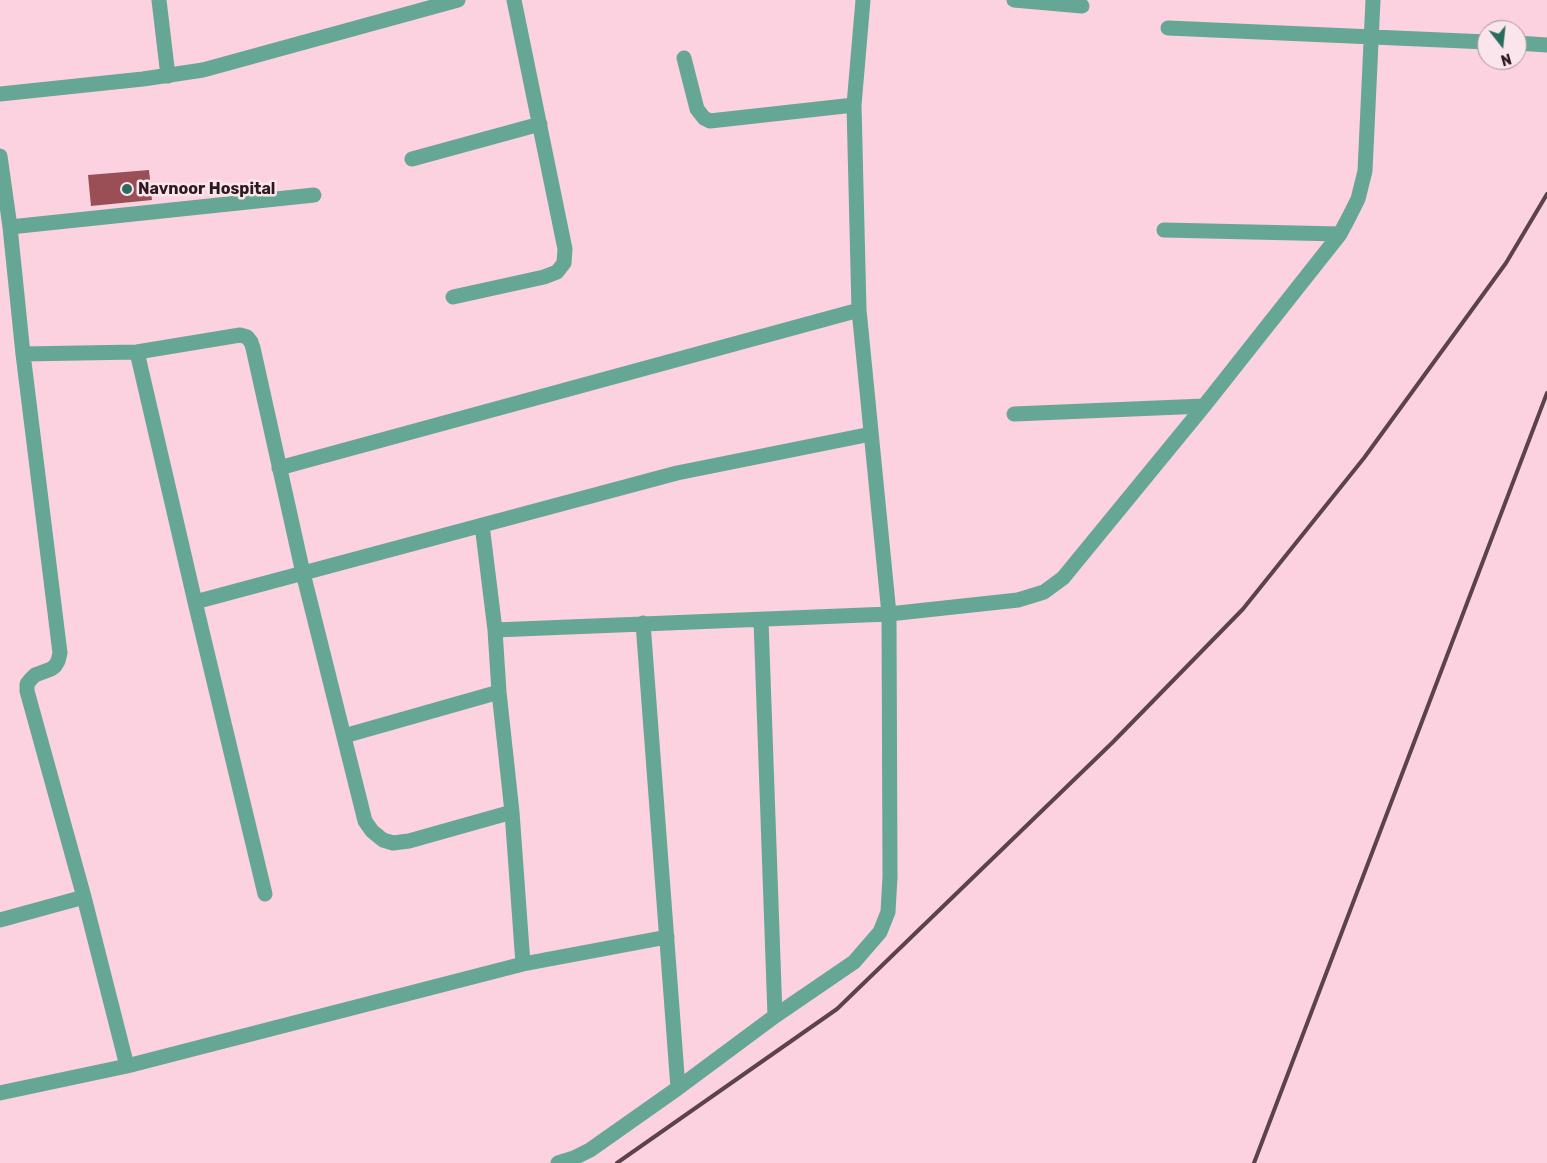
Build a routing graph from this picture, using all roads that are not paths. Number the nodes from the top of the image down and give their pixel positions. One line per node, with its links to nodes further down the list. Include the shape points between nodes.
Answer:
1 (159, 0): 14 (street)
2 (458, 0): 14 (street, via 229,63)
3 (514, 0): 17 (street)
4 (862, 0): 16 (street)
5 (1014, 0): 7 (street)
6 (1373, 0): 9 (street)
7 (1082, 6)
8 (1168, 28): 9 (street)
9 (1371, 37): 10 (street); 23 (street, via 1365,172 1358,199)
10 (1477, 42)
11 (1527, 43): 12 (street)
12 (1547, 44)
13 (684, 58): 16 (street, via 697,109 710,121)
14 (168, 76): 15 (street)
15 (0, 94)
16 (854, 105): 25 (street)
17 (540, 124): 19 (street); 24 (street, via 565,249 564,262 557,272 544,277)
18 (0, 156): 21 (street)
19 (412, 159)
20 (314, 194): 21 (street)
21 (10, 227): 27 (street)
22 (1164, 230): 23 (street)
23 (1340, 234): 28 (street)
24 (453, 297)
25 (859, 310): 30 (street); 31 (street)
26 (137, 352): 27 (street); 31 (street, via 240,335 247,337 253,348); 34 (street)
27 (23, 354): 43 (street, via 60,653 55,666 30,679 27,691)
28 (1204, 406): 29 (street); 35 (street, via 1078,561 1044,592 1018,600)
29 (1014, 414)
30 (871, 434): 32 (street, via 677,474); 35 (street)
31 (279, 468): 33 (street)
32 (482, 525): 33 (street); 38 (street)
33 (303, 573): 34 (street); 40 (street)
34 (195, 602): 42 (street)
35 (889, 614): 36 (street); 47 (street, via 888,912 880,932 854,962)
36 (761, 620): 37 (street); 47 (street)
37 (643, 623): 38 (street); 45 (street)
38 (495, 630): 39 (street)
39 (498, 692): 40 (street); 41 (street)
40 (344, 736): 41 (street, via 365,821 383,840 409,842)
41 (512, 812): 46 (street)
42 (265, 894)
43 (84, 897): 44 (street); 48 (street)
44 (0, 920)
45 (667, 937): 46 (street); 49 (street)
46 (523, 964): 48 (street)
47 (775, 1016): 49 (street)
48 (127, 1066): 50 (street)
49 (678, 1088): 51 (street, via 590,1150)
50 (0, 1093)
51 (558, 1163)

